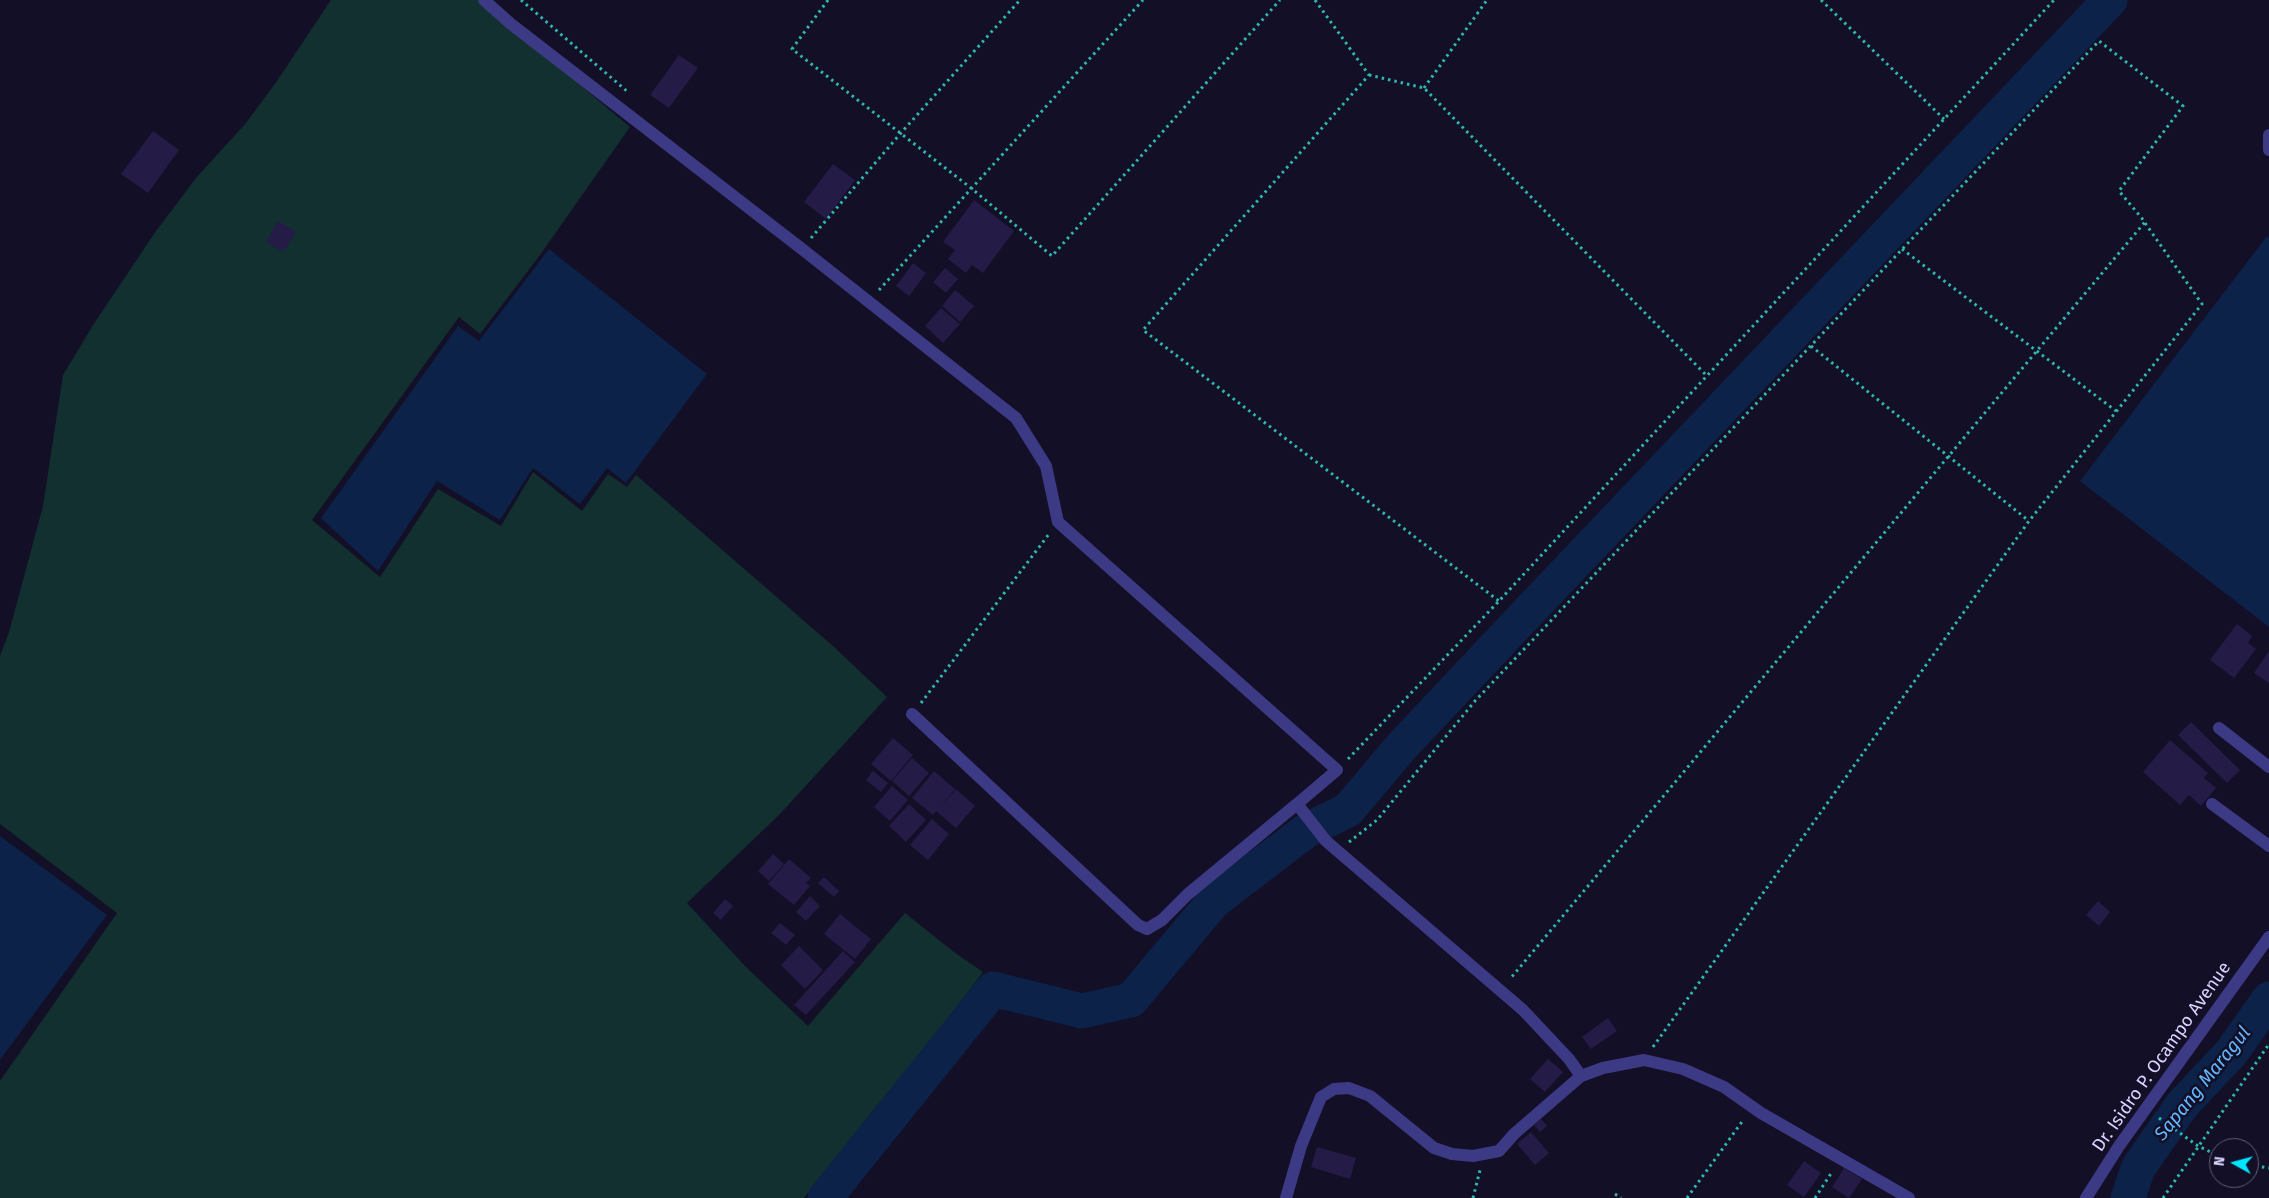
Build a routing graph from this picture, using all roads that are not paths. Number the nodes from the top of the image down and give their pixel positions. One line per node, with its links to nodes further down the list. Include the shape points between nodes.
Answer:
1 (484, 0): 8 (street, via 1016,418 1046,466 1058,522 1337,770)
2 (2269, 135): 3 (street)
3 (2269, 150)
4 (912, 714): 8 (street, via 1138,925 1147,929 1162,920 1195,888)
5 (2219, 728): 6 (street)
6 (2269, 767)
7 (2212, 804): 9 (street)
8 (1300, 809): 11 (street, via 1337,851 1523,1010)
9 (2269, 846)
10 (2269, 938): 14 (street, Dr. Isidro P. Ocampo Avenue, via 2125,1138)
11 (1581, 1076): 12 (street, via 1644,1060 1692,1073 1724,1087); 13 (street, via 1499,1151 1473,1156 1434,1148 1370,1096 1349,1088 1334,1089 1321,1097 1301,1146)
12 (1906, 1197)
13 (1286, 1198)
14 (2086, 1198)

